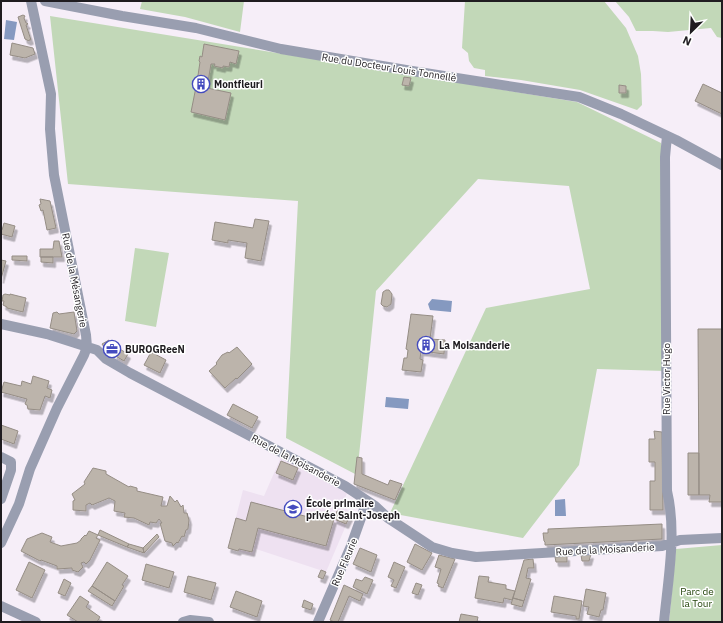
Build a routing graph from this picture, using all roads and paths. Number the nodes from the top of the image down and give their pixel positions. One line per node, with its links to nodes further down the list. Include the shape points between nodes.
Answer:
1 (31, 1): 6 (street, Rue de la Mésangerie, via 51,94 50,129 54,176)
2 (45, 1): 3 (street, Rue du Docteur Louis Tonnellé, via 196,28 288,50 579,97 612,109)
3 (667, 136): 4 (street, Rue du Docteur Louis Tonnellé); 11 (street, Rue Victor Hugo, via 667,491 671,508)
4 (722, 165)
5 (1, 324): 6 (street, Rue de la Moisanderie, via 47,334)
6 (87, 347): 9 (street, Rue de la Moisanderie, via 97,350 130,374 345,486); 12 (street, via 30,469 19,504)
7 (1, 457): 8 (street, via 11,462 11,470)
8 (1, 499)
9 (366, 501): 11 (street, Rue de la Moisanderie, via 432,547 476,557 662,546); 17 (street, Rue Fleurie, via 351,546)
10 (722, 538): 11 (street, Rue de la Moisanderie, via 680,540)
11 (672, 543): 18 (street, Rue Victor Hugo)
12 (1, 544)
13 (1, 606): 14 (street)
14 (36, 622)
15 (183, 622): 16 (street)
16 (209, 622)
17 (318, 622)
18 (664, 622)

